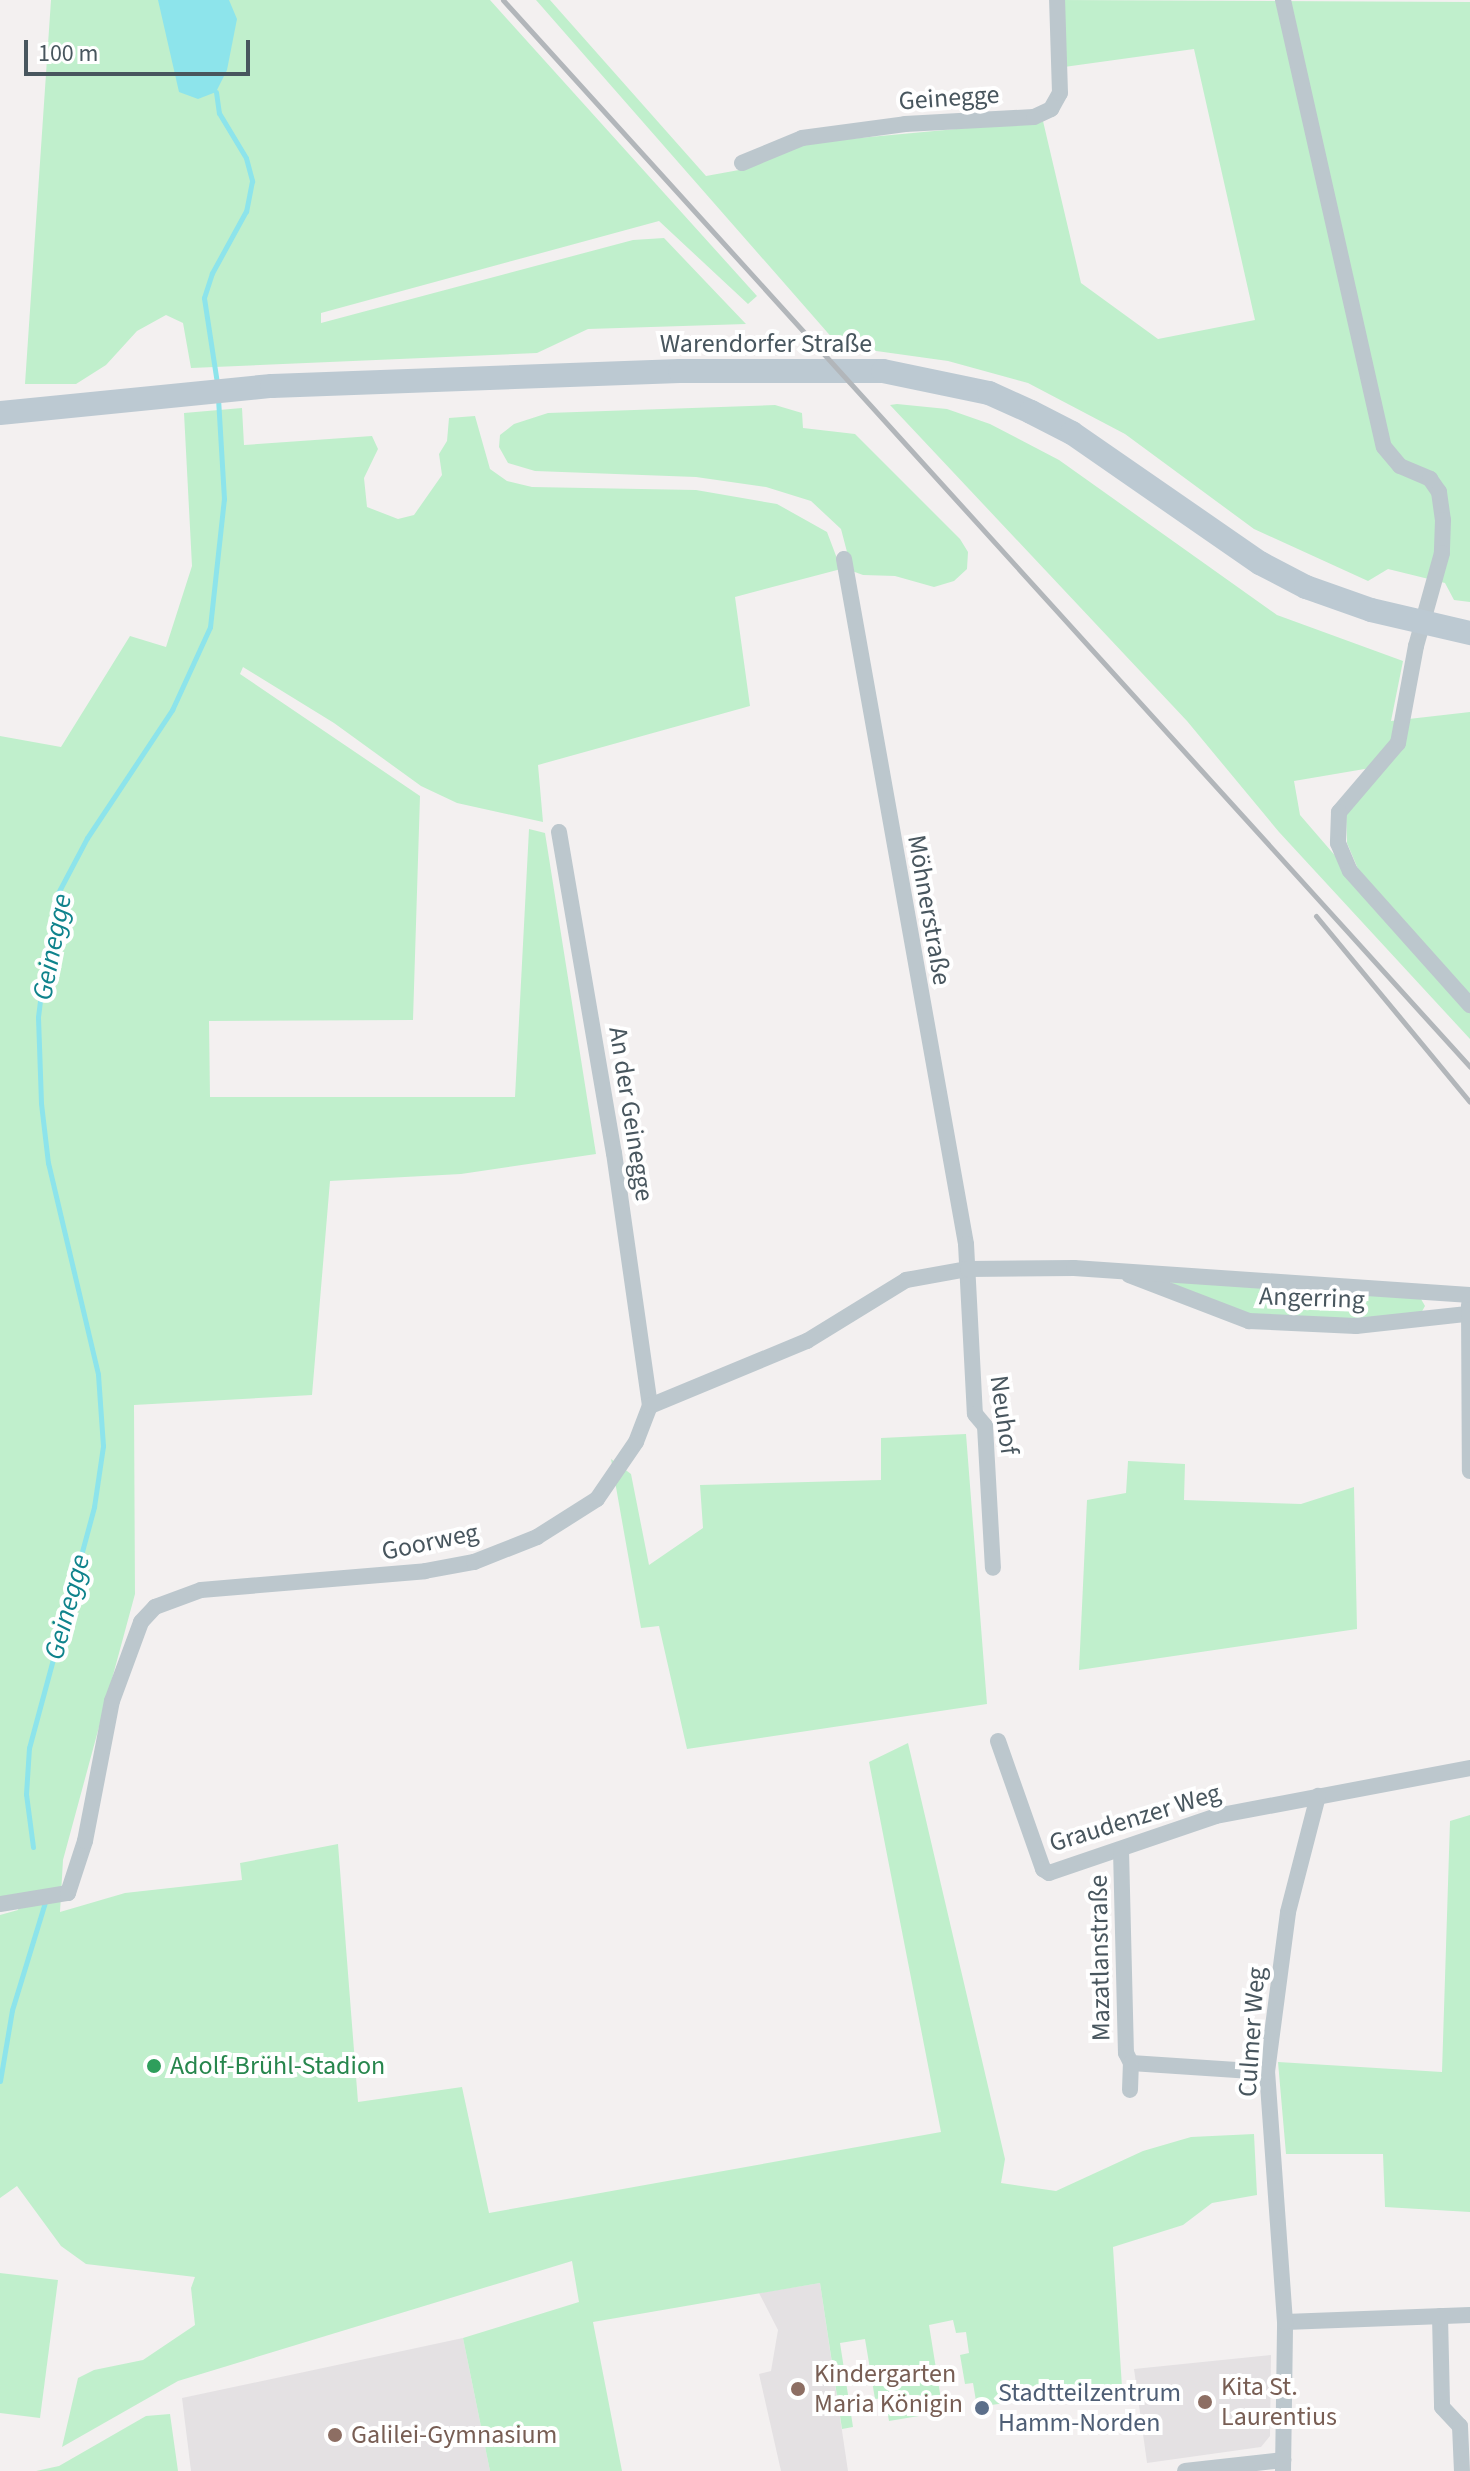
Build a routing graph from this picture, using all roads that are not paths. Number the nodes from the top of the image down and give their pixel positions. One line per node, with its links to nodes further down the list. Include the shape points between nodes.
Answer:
1 (1057, 0): 3 (street, Geinegge, via 1060,93 1051,109 1034,117 905,124 802,138)
2 (1283, 0): 6 (street, via 1384,447 1390,458 1430,479 1439,492 1442,553)
3 (742, 163)
4 (0, 413): 6 (street, Warendorfer Straße, via 272,386 839,368 934,378 989,393 1072,433 1260,563 1306,587)
5 (844, 559): 10 (street, Möhnerstraße)
6 (1423, 624): 7 (street, Warendorfer Straße); 9 (street, via 1398,743 1339,812 1338,843 1350,871)
7 (1470, 633)
8 (559, 832): 14 (street, An der Geinegge, via 614,1153)
9 (1470, 1005)
10 (968, 1269): 11 (street, Angerring); 14 (street, via 906,1280 807,1341); 16 (street, Neuhof, via 975,1414 985,1426)
11 (1117, 1270): 12 (street, Angerring); 13 (street, Angerring, via 1249,1321 1356,1326)
12 (1470, 1295)
13 (1468, 1308): 15 (street)
14 (650, 1406): 21 (street, Goorweg, via 636,1442 597,1499 537,1537 474,1562 425,1571 201,1590 155,1607 141,1622 112,1701 85,1841 68,1893)
15 (1470, 1459)
16 (993, 1568)
17 (998, 1741): 20 (street, Graudenzer Weg, via 1043,1869 1057,1873)
18 (1470, 1768): 19 (street, Graudenzer Weg)
19 (1318, 1796): 20 (street, Graudenzer Weg, via 1216,1816); 23 (street, Culmer Weg, via 1288,1912)
20 (1121, 1850): 22 (street, Mazatlanstraße, via 1126,2053)
21 (0, 1904)
22 (1131, 2063): 23 (street, Mazatlanstraße); 24 (street, Mazatlanstraße)
23 (1267, 2072): 27 (street, Culmer Weg)
24 (1130, 2090)
25 (1470, 2315): 26 (street)
26 (1440, 2316): 27 (street); 30 (street, via 1442,2407 1460,2426)
27 (1285, 2322): 28 (street, Culmer Weg)
28 (1283, 2465): 29 (street)
29 (1185, 2471)
30 (1462, 2471)

